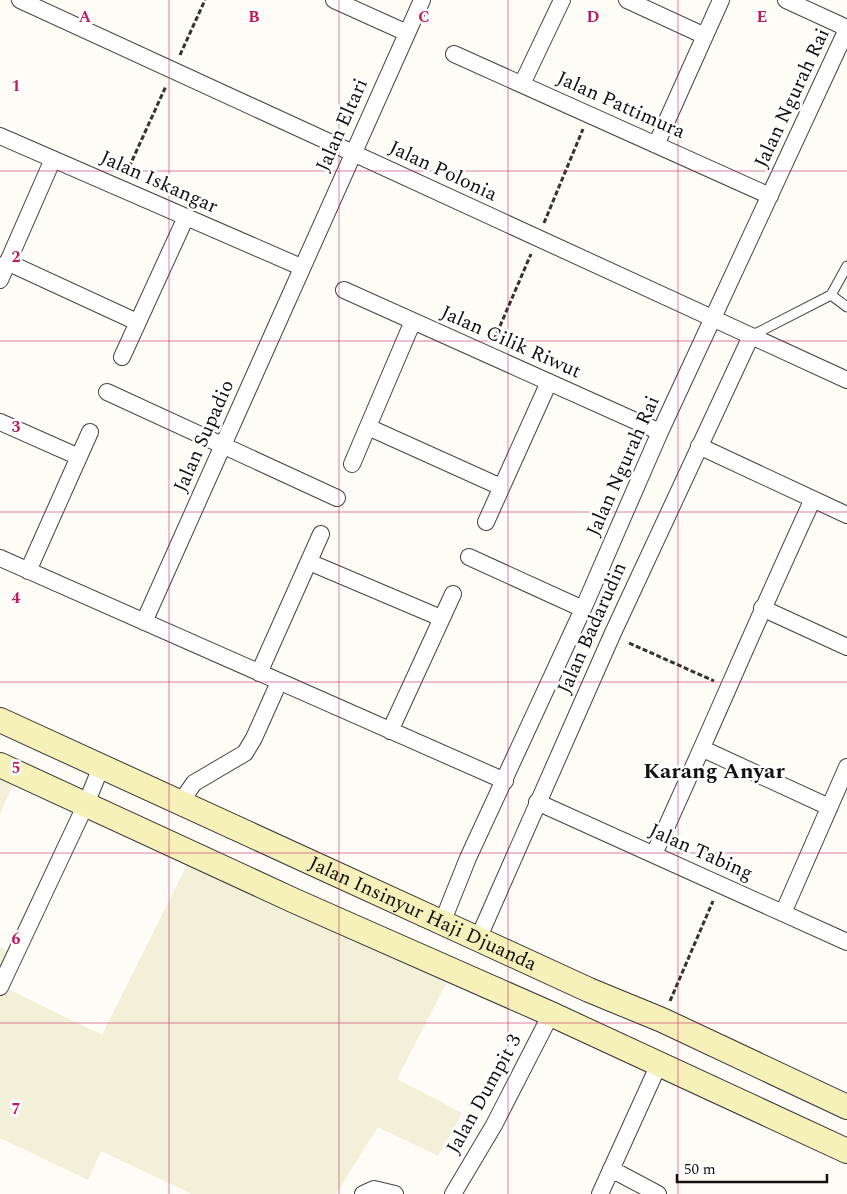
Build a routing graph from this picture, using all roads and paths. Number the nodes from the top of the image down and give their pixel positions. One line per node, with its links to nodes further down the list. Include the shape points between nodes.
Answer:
1 (20, 0): 13 (street, Jalan Polonia)
2 (206, 0): 13 (path)
3 (334, 0): 10 (street)
4 (422, 0): 10 (street, Jalan Eltari)
5 (562, 0): 14 (street)
6 (627, 0): 11 (street)
7 (721, 0): 11 (street)
8 (786, 0): 9 (street)
9 (847, 28): 20 (street, Jalan Ngurah Rai)
10 (407, 33): 17 (street, Jalan Eltari)
11 (705, 36): 16 (street)
12 (454, 54): 14 (street, Jalan Pattimura)
13 (173, 70): 17 (street, Jalan Polonia); 19 (path)
14 (522, 84): 16 (street, Jalan Pattimura)
15 (0, 136): 18 (street, Jalan Iskangar)
16 (656, 145): 20 (street, Jalan Pattimura)
17 (352, 153): 24 (street, Jalan Eltari); 29 (street, Jalan Polonia)
18 (53, 159): 19 (street, Jalan Iskangar); 22 (street)
19 (120, 188): 21 (street, Jalan Iskangar)
20 (770, 196): 29 (street, Jalan Ngurah Rai)
21 (186, 217): 24 (street, Jalan Iskangar); 31 (street)
22 (8, 262): 25 (street); 31 (street)
23 (847, 266): 27 (lane)
24 (301, 267): 41 (street, Jalan Supadio)
25 (0, 280)
26 (344, 290): 30 (street, Jalan Cilik Riwut)
27 (831, 295): 28 (lane); 32 (lane)
28 (847, 307)
29 (713, 318): 32 (street, Jalan Polonia); 40 (street, Jalan Ngurah Rai)
30 (413, 321): 35 (street, Jalan Cilik Riwut); 38 (street)
31 (137, 322): 33 (street)
32 (751, 336): 34 (street, Jalan Polonia); 42 (street, Jalan Badarudin)
33 (122, 357)
34 (847, 380)
35 (548, 382): 40 (street, Jalan Cilik Riwut); 45 (street)
36 (107, 392): 41 (street)
37 (0, 422): 43 (street)
38 (368, 427): 44 (street); 45 (street)
39 (90, 432): 43 (street)
40 (660, 432): 57 (street, Jalan Ngurah Rai)
41 (224, 446): 46 (street); 59 (street, Jalan Supadio)
42 (699, 446): 47 (street); 60 (street, Jalan Badarudin)
43 (79, 457): 54 (street)
44 (352, 464)
45 (501, 487): 49 (street)
46 (337, 498)
47 (813, 499): 48 (street); 56 (street)
48 (847, 515)
49 (486, 522)
50 (321, 534): 53 (street)
51 (469, 557): 57 (street)
52 (0, 558): 54 (street)
53 (309, 562): 58 (street); 62 (street)
54 (28, 571): 59 (street)
55 (453, 594): 58 (street)
56 (762, 608): 61 (street); 64 (street)
57 (583, 609): 71 (street, Jalan Ngurah Rai)
58 (441, 618): 66 (street)
59 (144, 622): 62 (street)
60 (612, 635): 64 (path); 72 (street, Jalan Badarudin)
61 (847, 647)
62 (259, 673): 63 (street)
63 (279, 682): 66 (street); 73 (street, via 245,753 194,783)
64 (728, 688): 67 (street)
65 (0, 720): 69 (main road, Jalan Insinyur Haji Djuanda)
66 (390, 730): 71 (street)
67 (702, 749): 75 (street); 76 (street)
68 (0, 765): 74 (main road, Jalan Insinyur Haji Djuanda)
69 (101, 767): 73 (main road, Jalan Insinyur Haji Djuanda); 74 (street)
70 (847, 767): 75 (street)
71 (505, 781): 79 (street, Jalan Ngurah Rai, via 468,858)
72 (537, 802): 76 (street, Jalan Tabing); 80 (street, Jalan Badarudin)
73 (180, 803): 79 (main road, Jalan Insinyur Haji Djuanda)
74 (86, 804): 82 (street); 83 (main road, Jalan Insinyur Haji Djuanda)
75 (829, 806): 78 (street)
76 (654, 854): 77 (street, Jalan Tabing)
77 (720, 884): 78 (street, Jalan Tabing); 84 (path)
78 (783, 913): 81 (street, Jalan Tabing)
79 (442, 923): 80 (main road, Jalan Insinyur Haji Djuanda)
80 (478, 939): 84 (main road, Jalan Insinyur Haji Djuanda)
81 (847, 942)
82 (0, 987)
83 (551, 1014): 85 (main road, Jalan Insinyur Haji Djuanda); 91 (street, Jalan Dumpit 3, via 494,1124)
84 (662, 1020): 86 (main road, Jalan Insinyur Haji Djuanda)
85 (659, 1064): 87 (main road, Jalan Insinyur Haji Djuanda); 88 (street)
86 (847, 1107)
87 (847, 1151)
88 (611, 1169): 92 (street); 93 (street)
89 (363, 1194): 90 (street, via 374,1188)
90 (395, 1194)
91 (453, 1194)
92 (600, 1194)
93 (658, 1194)

